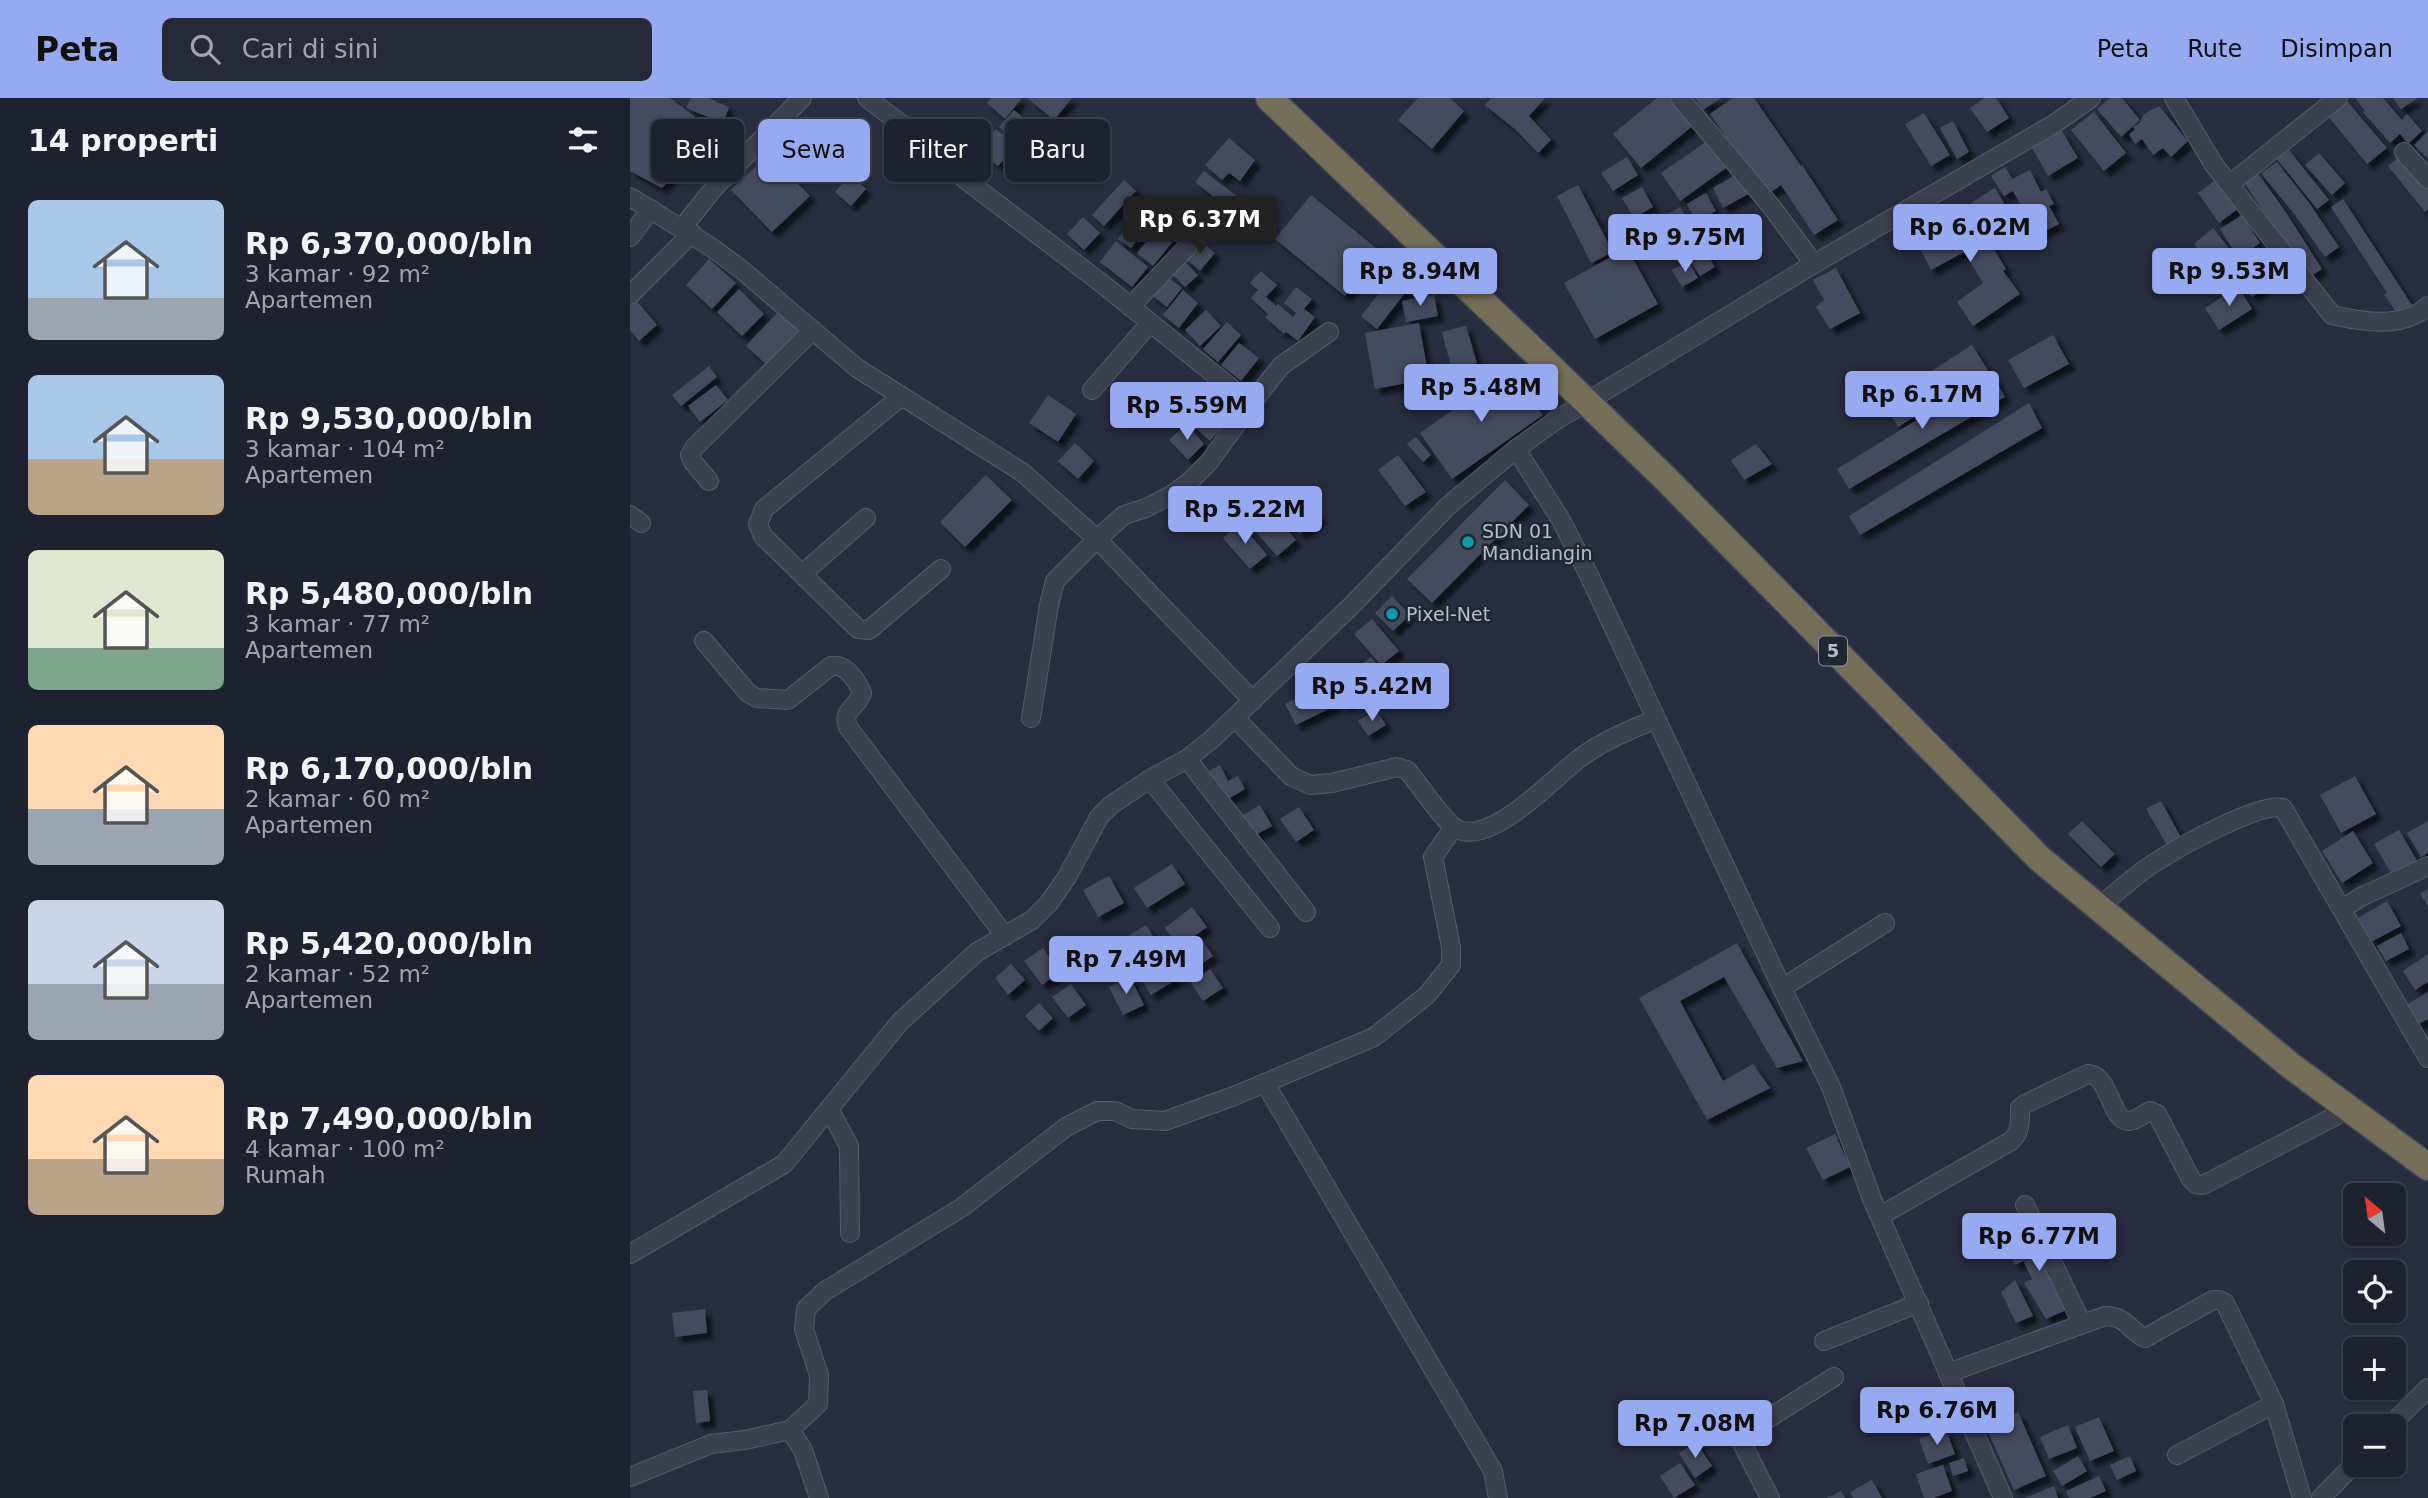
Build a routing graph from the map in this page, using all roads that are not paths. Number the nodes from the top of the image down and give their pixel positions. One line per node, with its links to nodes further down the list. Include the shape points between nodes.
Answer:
1 (802, 98): 13 (street, via 713,189)
2 (867, 98): 19 (street)
3 (1269, 98): 25 (highway, 5)
4 (1679, 98): 16 (street)
5 (2091, 98): 16 (street)
6 (2174, 98): 10 (street)
7 (2338, 98): 10 (street)
8 (2404, 152): 9 (street)
9 (2428, 179)
10 (2230, 184): 18 (street, via 2332,315 2361,322 2404,320)
11 (630, 197): 12 (street)
12 (651, 209): 13 (street); 14 (street)
13 (688, 230): 17 (street); 21 (street)
14 (630, 237)
15 (1187, 247): 19 (street)
16 (1814, 264): 25 (street)
17 (630, 295)
18 (2428, 306)
19 (1130, 307): 20 (street)
20 (1150, 323): 23 (street); 26 (street)
21 (813, 330): 24 (street, via 857,368); 28 (street, via 694,449 690,455 693,462)
22 (1329, 332): 26 (street, via 1281,366)
23 (1092, 390)
24 (902, 396): 30 (street, via 1022,472); 32 (street, via 764,509 758,524 763,536)
25 (1588, 403): 27 (street); 42 (highway, 5, via 2004,824)
26 (1251, 404): 30 (street, via 1189,482 1146,508 1124,515)
27 (1516, 450): 34 (street, via 1448,506); 37 (street, via 1561,520)
28 (709, 481)
29 (866, 518): 32 (street)
30 (1097, 539): 34 (street); 36 (street, via 1055,581)
31 (941, 569): 32 (street, via 869,630 858,629)
32 (802, 574)
33 (704, 641): 47 (street, via 757,698 788,700 831,666 843,667 862,693 846,713 848,727)
34 (1253, 701): 35 (street)
35 (1234, 718): 38 (street); 40 (street, via 1291,776 1310,785 1397,766 1407,771)
36 (1031, 719)
37 (1656, 719): 40 (street, via 1580,757 1530,801 1494,824 1478,832); 48 (street)
38 (1187, 759): 39 (street); 44 (street)
39 (1150, 779): 46 (street); 47 (street, via 1098,817 1049,903)
40 (1454, 827): 50 (street, via 1433,857 1451,965 1427,995 1374,1037)
41 (2428, 866): 43 (street)
42 (2098, 907): 43 (street, via 2157,861 2219,828 2277,807 2283,808); 52 (highway, 5)
43 (2342, 909): 49 (street)
44 (1306, 912)
45 (1885, 923): 48 (street)
46 (1270, 928)
47 (1005, 936): 51 (street, via 977,952 900,1021)
48 (1782, 988): 55 (street, via 1831,1087)
49 (2428, 1058)
50 (1265, 1083): 66 (street, via 1165,1121 1097,1111 1066,1127 961,1208 825,1292 806,1310 804,1329 819,1375 818,1404); 71 (street, via 1493,1471)
51 (828, 1109): 56 (street, via 849,1146); 57 (street, via 784,1164)
52 (2349, 1110): 53 (highway, 5); 55 (street, via 2203,1185 2191,1179 2157,1114 2150,1111 2129,1121 2123,1119 2100,1079 2088,1074 2020,1108 2017,1136 2011,1141)
53 (2428, 1167)
54 (2025, 1205): 59 (street)
55 (1880, 1216): 58 (street)
56 (850, 1233)
57 (630, 1254)
58 (1919, 1303): 60 (street); 61 (street)
59 (2082, 1324): 61 (street); 64 (street, via 2105,1316 2120,1317 2145,1338 2219,1300 2225,1303)
60 (1824, 1341)
61 (1948, 1373): 73 (street)
62 (1834, 1377): 72 (street, via 1743,1437)
63 (2428, 1388): 65 (street)
64 (2274, 1404): 67 (street); 74 (street)
65 (2402, 1414)
66 (790, 1430): 69 (street, via 712,1444); 70 (street, via 803,1450)
67 (2177, 1455)
68 (2343, 1475): 75 (street)
69 (630, 1477)
70 (819, 1498)
71 (1498, 1498)
72 (1770, 1498)
73 (2003, 1498)
74 (2302, 1498)
75 (2321, 1498)

